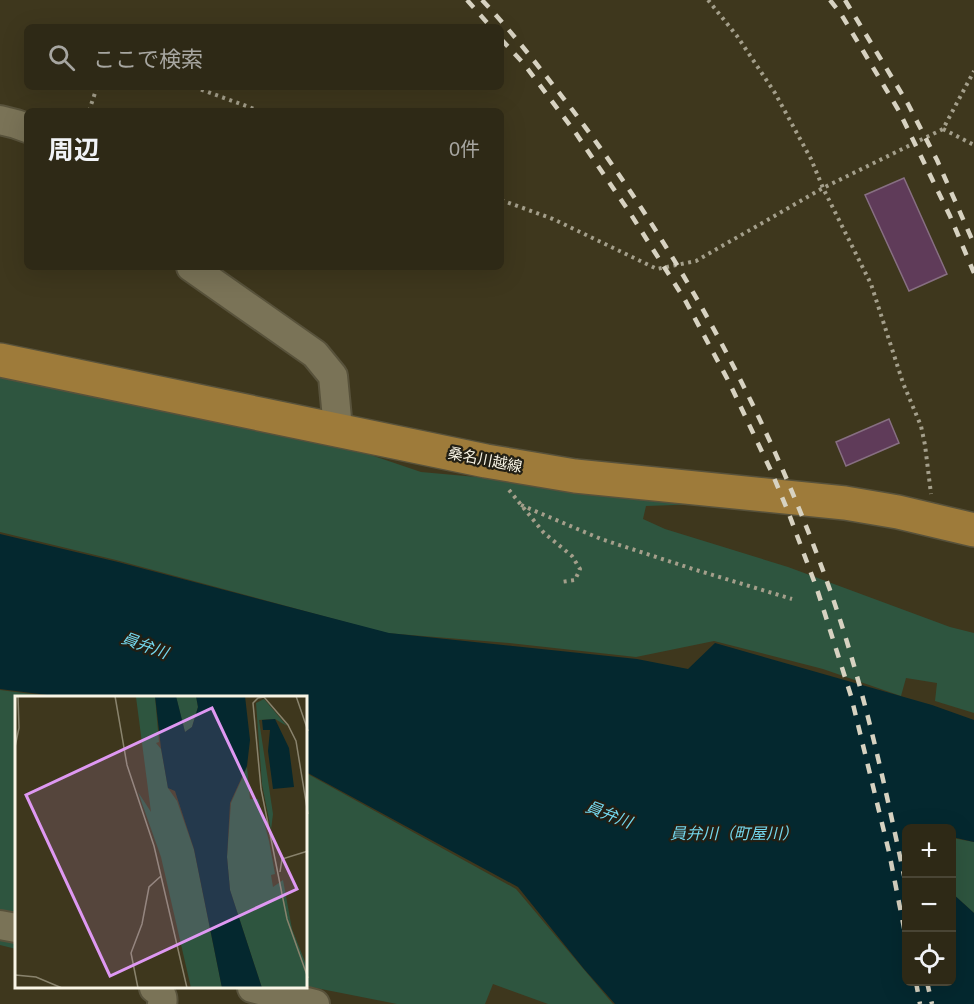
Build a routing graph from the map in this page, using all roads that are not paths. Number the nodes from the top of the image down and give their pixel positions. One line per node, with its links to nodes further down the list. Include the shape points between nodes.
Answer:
1 (0, 120): 2 (street)
2 (24, 127)
3 (195, 270): 5 (street, via 315,354 333,376)
4 (0, 360): 5 (main road, 桑名川越線)
5 (338, 429): 6 (main road, 桑名川越線, via 574,476 845,503)
6 (974, 530)
7 (0, 924): 8 (street)
8 (15, 928)
9 (156, 989): 11 (street)
10 (259, 989): 12 (street)
11 (162, 1004)
12 (315, 1004)

